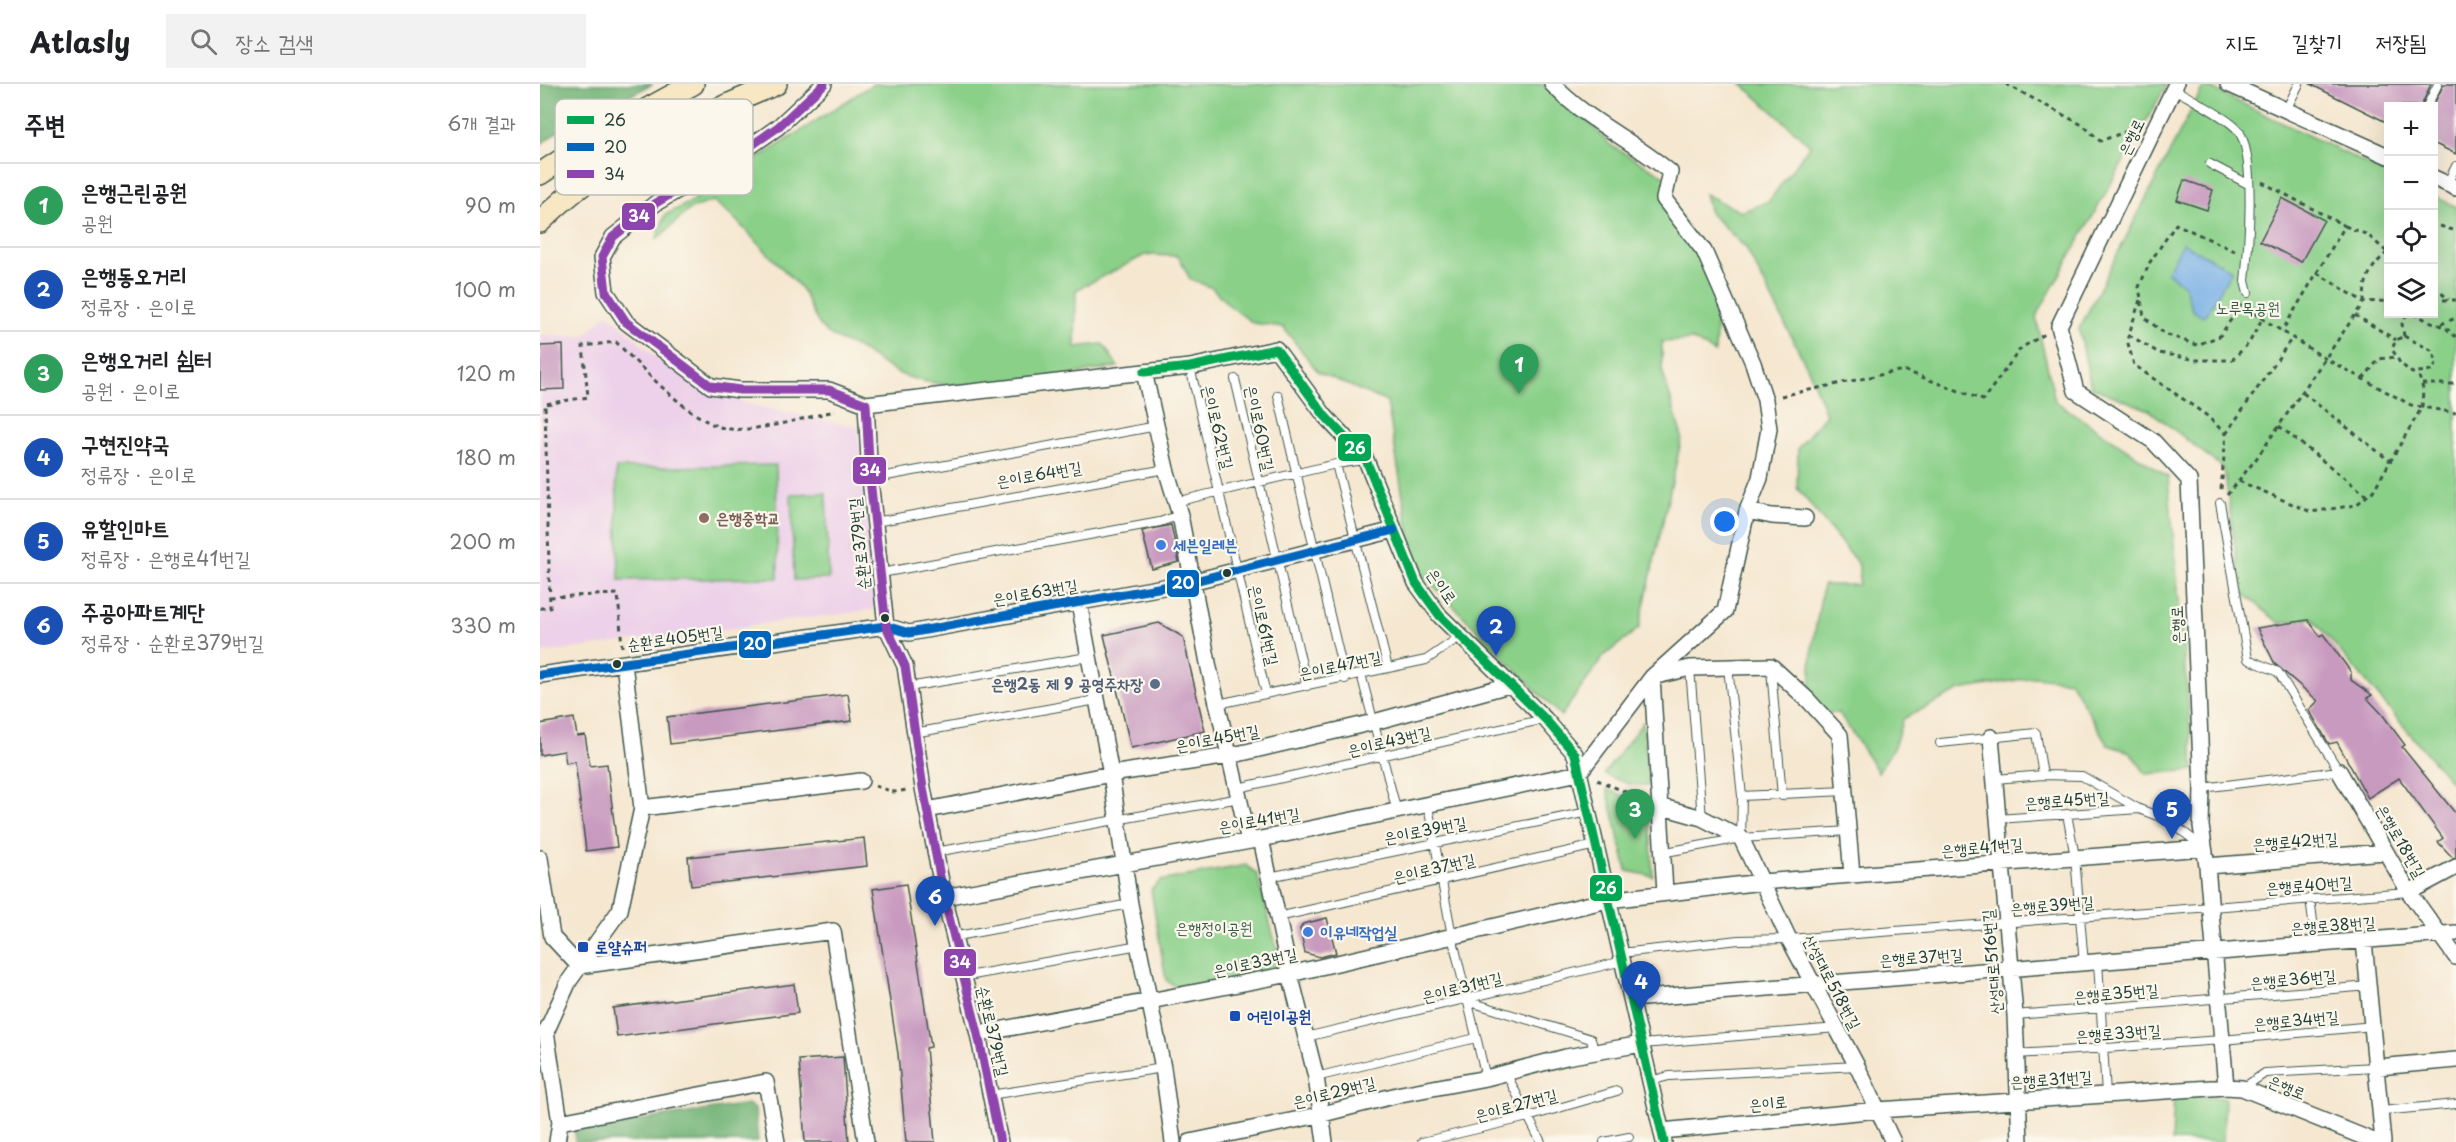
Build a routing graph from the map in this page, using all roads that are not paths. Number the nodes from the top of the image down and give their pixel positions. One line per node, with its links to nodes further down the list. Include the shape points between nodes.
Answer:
1 (693, 84): 9 (main road)
2 (776, 84): 10 (main road)
3 (824, 84): 13 (street)
4 (1552, 84): 40 (street, via 1670,172 1664,199 1704,251 1765,400 1768,429 1760,478)
5 (2228, 84): 12 (street)
6 (2299, 84): 12 (lane)
7 (2438, 84): 11 (lane)
8 (2175, 86): 19 (lane, via 2238,130 2245,149); 82 (street, 은행로, via 2059,326 2076,391 2153,441 2189,480)
9 (666, 99)
10 (741, 99)
11 (2429, 102)
12 (2286, 110): 14 (street)
13 (753, 144)
14 (2384, 154)
15 (555, 164): 18 (main road)
16 (2210, 164): 19 (lane)
17 (2456, 166): 20 (lane)
18 (540, 174)
19 (2248, 184): 24 (lane)
20 (2445, 184)
21 (571, 195): 23 (main road)
22 (669, 195): 29 (street, via 614,237 602,257 606,292 626,322 711,386 740,390 829,390)
23 (540, 222)
24 (2248, 293)
25 (1190, 367): 26 (street); 31 (street, via 1276,349 1325,416); 37 (lane, 은이로62번길)
26 (1144, 372): 29 (street); 30 (street)
27 (1235, 379): 36 (lane, 은이로60번길)
28 (1278, 395): 34 (lane)
29 (866, 404): 35 (street, 순환로379번길)
30 (1157, 426): 33 (street); 35 (lane, 은이로64번길)
31 (1366, 459): 32 (lane); 43 (street, 은이로)
32 (1336, 464): 34 (lane); 44 (lane)
33 (1166, 469): 39 (street); 42 (lane, 은이로64번길)
34 (1296, 474): 36 (lane); 45 (lane)
35 (870, 478): 42 (street, 순환로379번길)
36 (1258, 483): 37 (lane); 46 (lane, 은이로60번길)
37 (1220, 493): 39 (lane); 47 (lane, 은이로61번길)
38 (2220, 503): 76 (lane, 은행로18번길, via 2248,659 2278,672)
39 (1177, 508): 48 (lane, via 1148,524); 49 (street)
40 (1747, 511): 41 (street); 61 (street, via 1725,611)
41 (1805, 518)
42 (875, 522): 48 (street, 순환로379번길)
43 (1394, 530): 44 (street, 은이로63번길); 52 (street, 은이로, via 1416,583 1440,616)
44 (1357, 542): 45 (street, 은이로63번길); 57 (lane)
45 (1316, 552): 46 (street, 은이로63번길); 62 (lane)
46 (1277, 562): 47 (street, 은이로63번길); 64 (lane, 은이로60번길)
47 (1238, 570): 49 (street, 은이로63번길); 66 (lane, 은이로61번길)
48 (881, 573): 51 (street, 순환로379번길)
49 (1191, 582): 50 (street, 은이로63번길); 68 (street)
50 (1078, 603): 51 (street, 은이로63번길, via 909,633); 53 (street)
51 (886, 626): 54 (street, 순환로405번길); 65 (street, 순환로379번길, via 905,666)
52 (1461, 636): 57 (lane, 은이로47번길, via 1426,660); 63 (street, 은이로)
53 (1088, 657): 65 (lane); 67 (street)
54 (624, 664): 60 (street, 순환로405번길); 89 (street)
55 (1728, 665): 56 (street); 58 (street); 85 (lane, 산성대로518번길)
56 (1771, 666): 83 (street, via 1840,735); 86 (lane)
57 (1388, 668): 59 (lane, 은이로47번길)
58 (1690, 668): 61 (street); 95 (lane)
59 (1361, 674): 62 (lane, 은이로47번길); 70 (lane)
60 (540, 675)
61 (1652, 677): 77 (street); 88 (street)
62 (1345, 679): 64 (lane, 은이로47번길)
63 (1509, 685): 69 (street, 은이로); 70 (street, 은이로45번길)
64 (1307, 686): 66 (lane, 은이로47번길)
65 (908, 687): 71 (street, 순환로379번길)
66 (1266, 694): 68 (lane, 은이로47번길)
67 (1097, 700): 71 (lane); 78 (street)
68 (1218, 704): 74 (street)
69 (1545, 719): 75 (lane, 은이로43번길); 77 (street, 은이로, via 1575,754)
70 (1374, 722): 74 (street, 은이로45번길); 75 (lane)
71 (914, 733): 91 (street, 순환로379번길)
72 (1992, 737): 73 (lane, 은행로45번길); 79 (lane, 은행로45번길, via 2036,733); 80 (street, 산성대로516번길)
73 (1940, 743)
74 (1229, 756): 78 (street, 은이로45번길); 84 (street)
75 (1383, 756): 84 (lane, 은이로43번길); 92 (lane)
76 (2339, 771): 82 (lane); 105 (street, 은행로18번길)
77 (1579, 773): 87 (street, 은이로41번길); 93 (street, 은이로)
78 (1111, 774): 91 (street, 은이로45번길); 97 (street)
79 (2043, 775): 80 (lane, 은행로45번길); 90 (lane, 은행로45번길, via 2082,776)
80 (1995, 779): 96 (street, 산성대로516번길)
81 (861, 781): 89 (street)
82 (2202, 788): 103 (street, 은행로)
83 (1846, 791): 86 (lane); 98 (street)
84 (1239, 793): 97 (lane, 은이로43번길); 100 (street)
85 (1742, 796): 86 (lane); 99 (lane, 산성대로518번길)
86 (1782, 796)
87 (1428, 806): 92 (street, 은이로41번길); 101 (lane)
88 (1659, 806): 95 (street); 106 (street)
89 (642, 808): 139 (street, via 620,910)
90 (2139, 809): 94 (lane, 은행로45번길); 103 (lane, 은행로45번길, via 2168,820)
91 (927, 810): 104 (street, 순환로379번길)
92 (1397, 812): 100 (street, 은이로41번길)
93 (1588, 812): 101 (lane, 은이로39번길); 102 (street, 은이로)
94 (2067, 814): 96 (lane, 은행로45번길); 107 (lane)
95 (1702, 818): 99 (street)
96 (1997, 819): 110 (street, 산성대로516번길)
97 (1117, 821): 104 (lane, 은이로43번길); 109 (street)
98 (1849, 831): 99 (lane); 113 (street)
99 (1741, 838): 106 (lane); 116 (street, 산성대로518번길)
100 (1255, 840): 109 (street, 은이로41번길); 114 (street)
101 (1435, 841): 114 (lane, 은이로39번길); 115 (lane)
102 (1596, 845): 115 (lane, 은이로37번길); 121 (street, 은이로)
103 (2204, 848): 107 (street, 은행로41번길); 111 (street, 은행로)
104 (935, 852): 119 (street, 순환로379번길)
105 (2385, 852): 111 (street, 은행로42번길); 118 (street, 은행로18번길)
106 (1661, 853): 117 (street)
107 (2075, 857): 110 (street, 은행로41번길); 124 (lane)
108 (540, 858): 139 (street, via 552,937)
109 (1124, 862): 119 (street, 은이로41번길); 122 (street)
110 (2001, 864): 113 (street, 은행로41번길); 126 (street, 산성대로516번길)
111 (2207, 866): 123 (street, 은행로)
112 (2456, 867): 118 (street)
113 (1852, 875): 116 (street, 은행로41번길)
114 (1269, 877): 125 (street)
115 (1441, 880): 125 (lane, 은이로37번길); 130 (lane)
116 (1762, 882): 117 (street); 131 (street, 산성대로518번길)
117 (1665, 891): 121 (street)
118 (2409, 892): 120 (lane, 은행로40번길); 127 (street, 은행로18번길)
119 (944, 897): 129 (street, 순환로379번길)
120 (2310, 898): 123 (lane, 은행로40번길); 133 (lane)
121 (1608, 900): 130 (street, 은이로33번길); 136 (street, 은이로)
122 (1130, 904): 129 (lane); 134 (street)
123 (2210, 906): 124 (lane, 은행로39번길); 135 (street, 은행로)
124 (2080, 915): 126 (lane, 은행로39번길); 138 (lane)
125 (1278, 917): 141 (street)
126 (2006, 923): 131 (lane, 은행로39번길); 140 (street, 산성대로516번길)
127 (2439, 933): 128 (street, 은행로38번길); 132 (street, 은행로38번길); 137 (street, 은행로18번길)
128 (2456, 933)
129 (952, 936): 142 (street, 순환로379번길)
130 (1452, 936): 141 (street, 은이로33번길); 147 (lane)
131 (1789, 939): 136 (lane, via 1739,940); 143 (street, 산성대로518번길)
132 (2364, 941): 133 (street, 은행로38번길); 144 (street)
133 (2316, 944): 135 (street, 은행로38번길)
134 (1139, 945): 142 (lane); 148 (street)
135 (2213, 952): 138 (street, 은행로37번길); 146 (street, 은행로)
136 (1622, 957): 145 (street, 은이로); 147 (lane, 은이로31번길)
137 (2456, 957)
138 (2091, 963): 140 (street, 은행로37번길); 149 (lane)
139 (579, 966): 153 (street); 186 (street, via 833,931)
140 (2010, 969): 143 (street, 은행로37번길); 150 (street, 산성대로516번길)
141 (1290, 974): 148 (street, 은이로33번길); 155 (street)
142 (962, 977): 154 (street, 순환로379번길)
143 (1814, 983): 145 (street, 은행로37번길); 152 (street, 산성대로518번길)
144 (2370, 986): 146 (lane, 은행로36번길); 151 (street)
145 (1631, 999): 158 (street, 은이로)
146 (2219, 999): 149 (lane, 은행로35번길); 157 (street, 은행로)
147 (1467, 1000): 155 (lane, 은이로31번길); 156 (lane); 160 (lane, via 1591,1039)
148 (1148, 1003): 154 (street, 은이로33번길); 165 (street)
149 (2099, 1008): 150 (lane, 은행로35번길); 159 (lane)
150 (2015, 1015): 161 (street, 산성대로516번길)
151 (2373, 1026): 157 (lane, 은행로34번길); 164 (street)
152 (1837, 1028): 158 (lane); 163 (street, 산성대로518번길)
153 (543, 1033): 181 (street)
154 (978, 1035): 174 (street, 순환로379번길)
155 (1306, 1037): 167 (street)
156 (1476, 1038): 167 (lane, 은이로29번길); 168 (lane)
157 (2222, 1040): 159 (lane, 은행로33번길); 170 (street, 은행로)
158 (1642, 1044): 160 (street, 은이로29번길); 169 (street, 은이로)
159 (2104, 1047): 161 (lane, 은행로33번길); 173 (lane)
160 (1594, 1052): 166 (street, 은이로29번길)
161 (2017, 1053): 175 (street, 산성대로516번길)
162 (2456, 1060): 164 (street)
163 (1857, 1066): 169 (lane, 은이로, via 1669,1076); 177 (street, 산성대로518번길)
164 (2378, 1067): 171 (lane, via 2265,1073); 178 (street)
165 (1163, 1068): 174 (lane); 188 (street)
166 (1506, 1073): 168 (street, 은이로29번길); 180 (lane)
167 (1316, 1077): 179 (street)
168 (1486, 1078): 179 (street, 은이로29번길, via 1401,1094)
169 (1650, 1081): 183 (street, 은이로)
170 (2226, 1087): 171 (street, 은행로); 173 (street, 은행로31번길)
171 (2241, 1088): 196 (street, 은행로)
172 (1617, 1090): 180 (lane, 은이로27번길)
173 (2106, 1094): 175 (street, 은행로31번길)
174 (990, 1095): 187 (street, 순환로379번길)
175 (2020, 1099): 177 (street, 은행로31번길); 195 (street, 산성대로516번길)
176 (2456, 1104): 178 (lane)
177 (1878, 1110): 183 (street, 은이로); 194 (street, 산성대로518번길)
178 (2380, 1111): 197 (street)
179 (1319, 1116): 189 (street, 은이로29번길); 190 (street)
180 (1528, 1117): 191 (lane, 은이로27번길); 192 (lane)
181 (560, 1122): 184 (street); 185 (street, via 766,1082)
182 (1629, 1137): 193 (lane)
183 (1663, 1137)
184 (557, 1142)
185 (777, 1142)
186 (866, 1142)
187 (1000, 1142)
188 (1173, 1142)
189 (1190, 1142)
190 (1324, 1142)
191 (1422, 1142)
192 (1541, 1142)
193 (1604, 1142)
194 (1893, 1142)
195 (2020, 1142)
196 (2376, 1142)
197 (2384, 1142)

